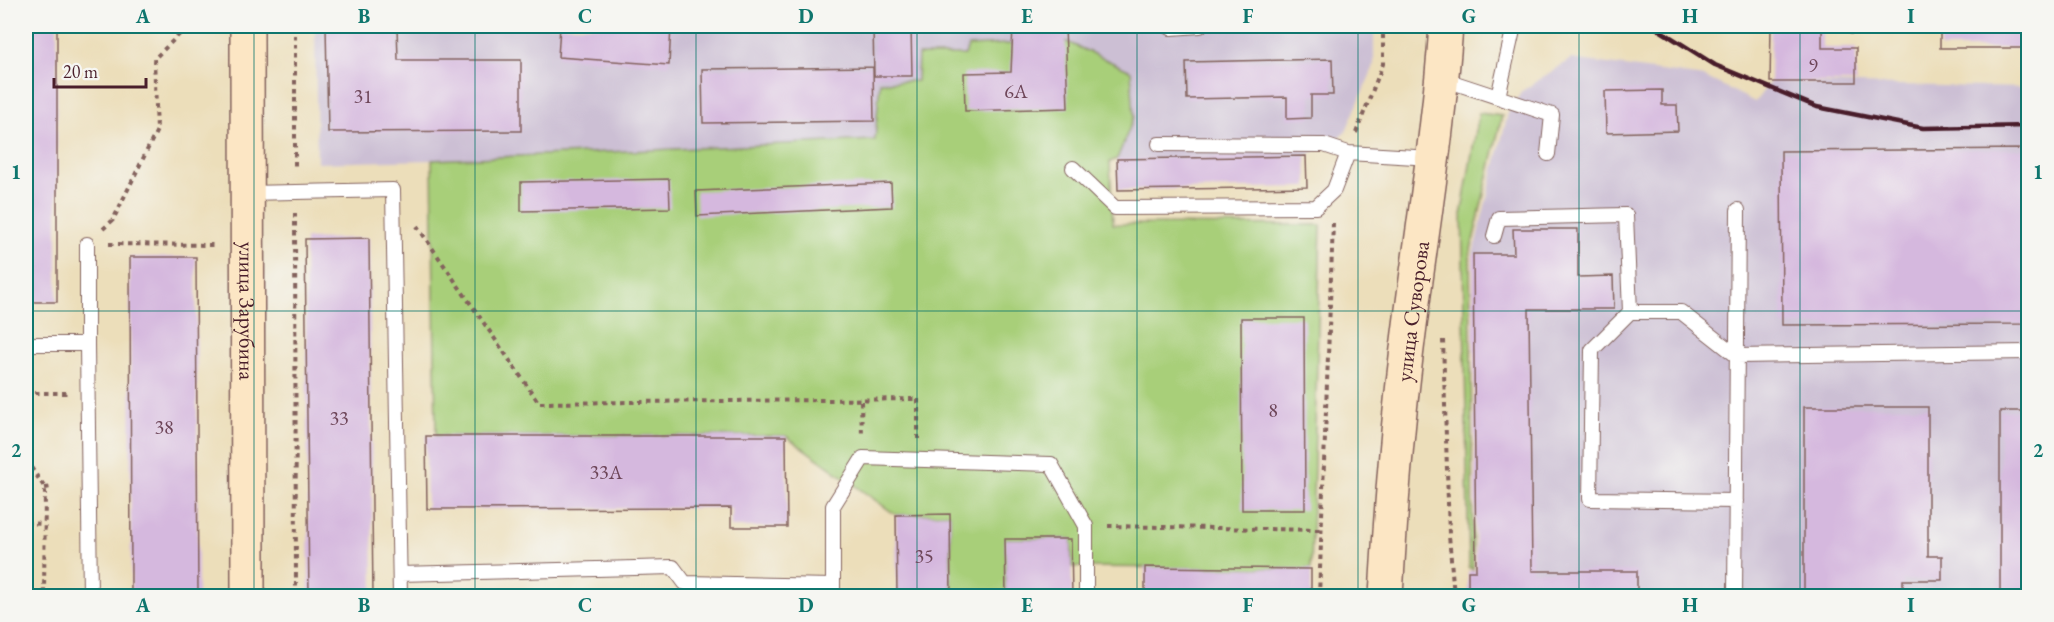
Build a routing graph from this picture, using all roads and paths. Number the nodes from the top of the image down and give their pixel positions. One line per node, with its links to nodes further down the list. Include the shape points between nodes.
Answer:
1 (188, 26): 22 (path, via 154,59 157,130 113,220)
2 (247, 26): 19 (main road, улица Зарубина)
3 (295, 26): 18 (path)
4 (1168, 26): 5 (lane)
5 (1200, 26)
6 (1383, 26): 12 (path, via 1383,64)
7 (1446, 26): 9 (main road, улица Суворова)
8 (1514, 26): 10 (lane)
9 (1443, 79): 10 (lane); 14 (main road, улица Суворова)
10 (1498, 97): 13 (lane, via 1552,115)
11 (1160, 144): 12 (lane, via 1324,145)
12 (1348, 153): 14 (lane); 17 (lane)
13 (1548, 154)
14 (1432, 158): 52 (main road, улица Суворова, via 1403,382)
15 (1073, 168): 17 (lane, via 1115,208 1316,207)
16 (393, 190): 18 (lane); 32 (path, via 539,403); 43 (lane)
17 (1335, 190): 42 (path)
18 (296, 192): 19 (lane); 48 (path)
19 (247, 193): 47 (main road, улица Зарубина)
20 (1738, 210): 29 (lane)
21 (1494, 236): 24 (lane, via 1499,218 1626,214)
22 (87, 244): 23 (path); 27 (lane)
23 (213, 245)
24 (1630, 312): 29 (lane, via 1681,312); 38 (lane, via 1592,350 1590,499)
25 (1443, 338): 53 (path)
26 (26, 344): 27 (lane)
27 (87, 345): 31 (lane)
28 (2028, 352): 29 (lane)
29 (1737, 356): 38 (lane)
30 (26, 393): 31 (path)
31 (88, 393): 46 (lane)
32 (861, 400): 33 (path); 35 (path, via 918,399)
33 (863, 458): 35 (lane); 44 (lane, via 833,506)
34 (26, 460): 37 (path)
35 (919, 460): 41 (lane, via 1051,464)
36 (52, 487): 37 (path)
37 (45, 488): 40 (path)
38 (1736, 501): 54 (lane)
39 (26, 523): 40 (path)
40 (44, 524): 45 (path)
41 (1086, 526): 42 (path); 50 (lane)
42 (1320, 530): 51 (path)
43 (400, 574): 44 (lane, via 673,567 685,584); 49 (lane)
44 (833, 591)
45 (44, 597)
46 (90, 597)
47 (248, 597)
48 (296, 597)
49 (400, 597)
50 (1086, 597)
51 (1319, 597)
52 (1386, 597)
53 (1454, 597)
54 (1735, 597)

